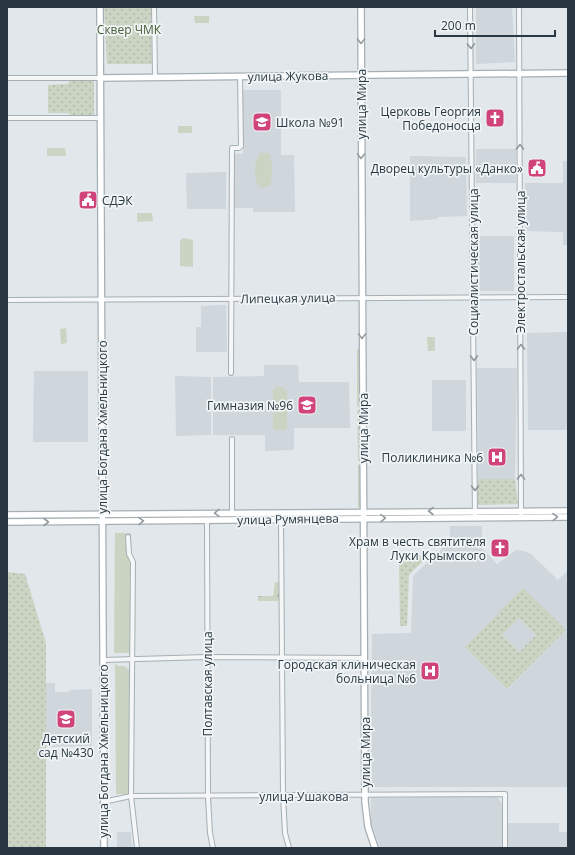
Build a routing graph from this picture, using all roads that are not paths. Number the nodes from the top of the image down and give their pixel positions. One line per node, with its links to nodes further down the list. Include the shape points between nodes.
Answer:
1 (100, 7): 13 (main road, улица Богдана Хмельницкого)
2 (154, 7): 10 (street)
3 (362, 7): 9 (main road, улица Мира, one-way to 9)
4 (470, 7): 7 (street, Социалистическая улица, one-way to 7)
5 (519, 7): 8 (street, Электростальская улица)
6 (568, 73): 8 (main road, улица Жукова)
7 (472, 74): 8 (main road, улица Жукова); 9 (main road, улица Жукова); 16 (street, Социалистическая улица)
8 (520, 74): 17 (street, Электростальская улица, one-way to 8)
9 (361, 75): 11 (main road, улица Жукова); 18 (main road, улица Мира, one-way to 18)
10 (154, 77): 11 (main road, улица Жукова); 13 (main road, улица Жукова)
11 (240, 77): 20 (street, via 241,146 232,148)
12 (7, 78): 13 (street, улица Жукова)
13 (100, 78): 15 (main road, улица Богдана Хмельницкого)
14 (7, 118): 15 (street)
15 (100, 118): 21 (main road, улица Богдана Хмельницкого)
16 (474, 296): 17 (street, Липецкая улица); 18 (street, Липецкая улица); 30 (street, Социалистическая улица, one-way to 30)
17 (521, 296): 19 (street, Липецкая улица); 28 (street, Электростальская улица, one-way to 17)
18 (362, 297): 20 (street, Липецкая улица); 26 (main road, улица Мира, one-way to 26)
19 (568, 297)
20 (232, 298): 21 (street, Липецкая улица); 23 (street)
21 (101, 299): 22 (street, Липецкая улица); 29 (main road, улица Богдана Хмельницкого)
22 (7, 300)
23 (231, 373)
24 (232, 439): 27 (street)
25 (568, 510): 28 (main road, улица Румянцева)
26 (363, 511): 27 (main road, улица Румянцева); 30 (main road, улица Румянцева, one-way to 26); 33 (main road, улица Мира)
27 (232, 513): 29 (main road, улица Румянцева, one-way to 29)
28 (521, 513): 30 (main road, улица Румянцева); 32 (main road, улица Румянцева, one-way to 32)
29 (102, 514): 31 (main road, улица Румянцева); 36 (main road, улица Богдана Хмельницкого)
30 (475, 514): 33 (main road, улица Румянцева, one-way to 30)
31 (7, 515)
32 (568, 517)
33 (363, 518): 35 (main road, улица Румянцева); 41 (main road, улица Мира)
34 (207, 520): 35 (main road, улица Румянцева); 36 (main road, улица Румянцева, one-way to 34); 39 (street, Полтавская улица)
35 (281, 520): 40 (street)
36 (102, 521): 37 (main road, улица Румянцева, one-way to 36); 42 (main road, улица Богдана Хмельницкого)
37 (7, 522)
38 (128, 536): 43 (street, via 129,554 133,562)
39 (206, 657): 40 (street); 43 (street); 47 (street, Полтавская улица)
40 (280, 657): 41 (street); 45 (street)
41 (364, 658): 46 (main road, улица Мира)
42 (103, 660): 43 (street); 48 (main road, улица Богдана Хмельницкого)
43 (132, 660): 44 (street)
44 (131, 796): 47 (street, улица Ушакова); 48 (street, улица Ушакова); 50 (street)
45 (283, 796): 46 (street, улица Ушакова); 47 (street, улица Ушакова); 52 (street, via 285,833)
46 (365, 796): 53 (main road, улица Мира, via 367,820); 54 (street, улица Ушакова, via 505,794)
47 (208, 797): 51 (street, Полтавская улица)
48 (103, 802): 49 (main road, улица Богдана Хмельницкого)
49 (104, 848)
50 (137, 848)
51 (213, 848)
52 (289, 848)
53 (375, 848)
54 (505, 848)

